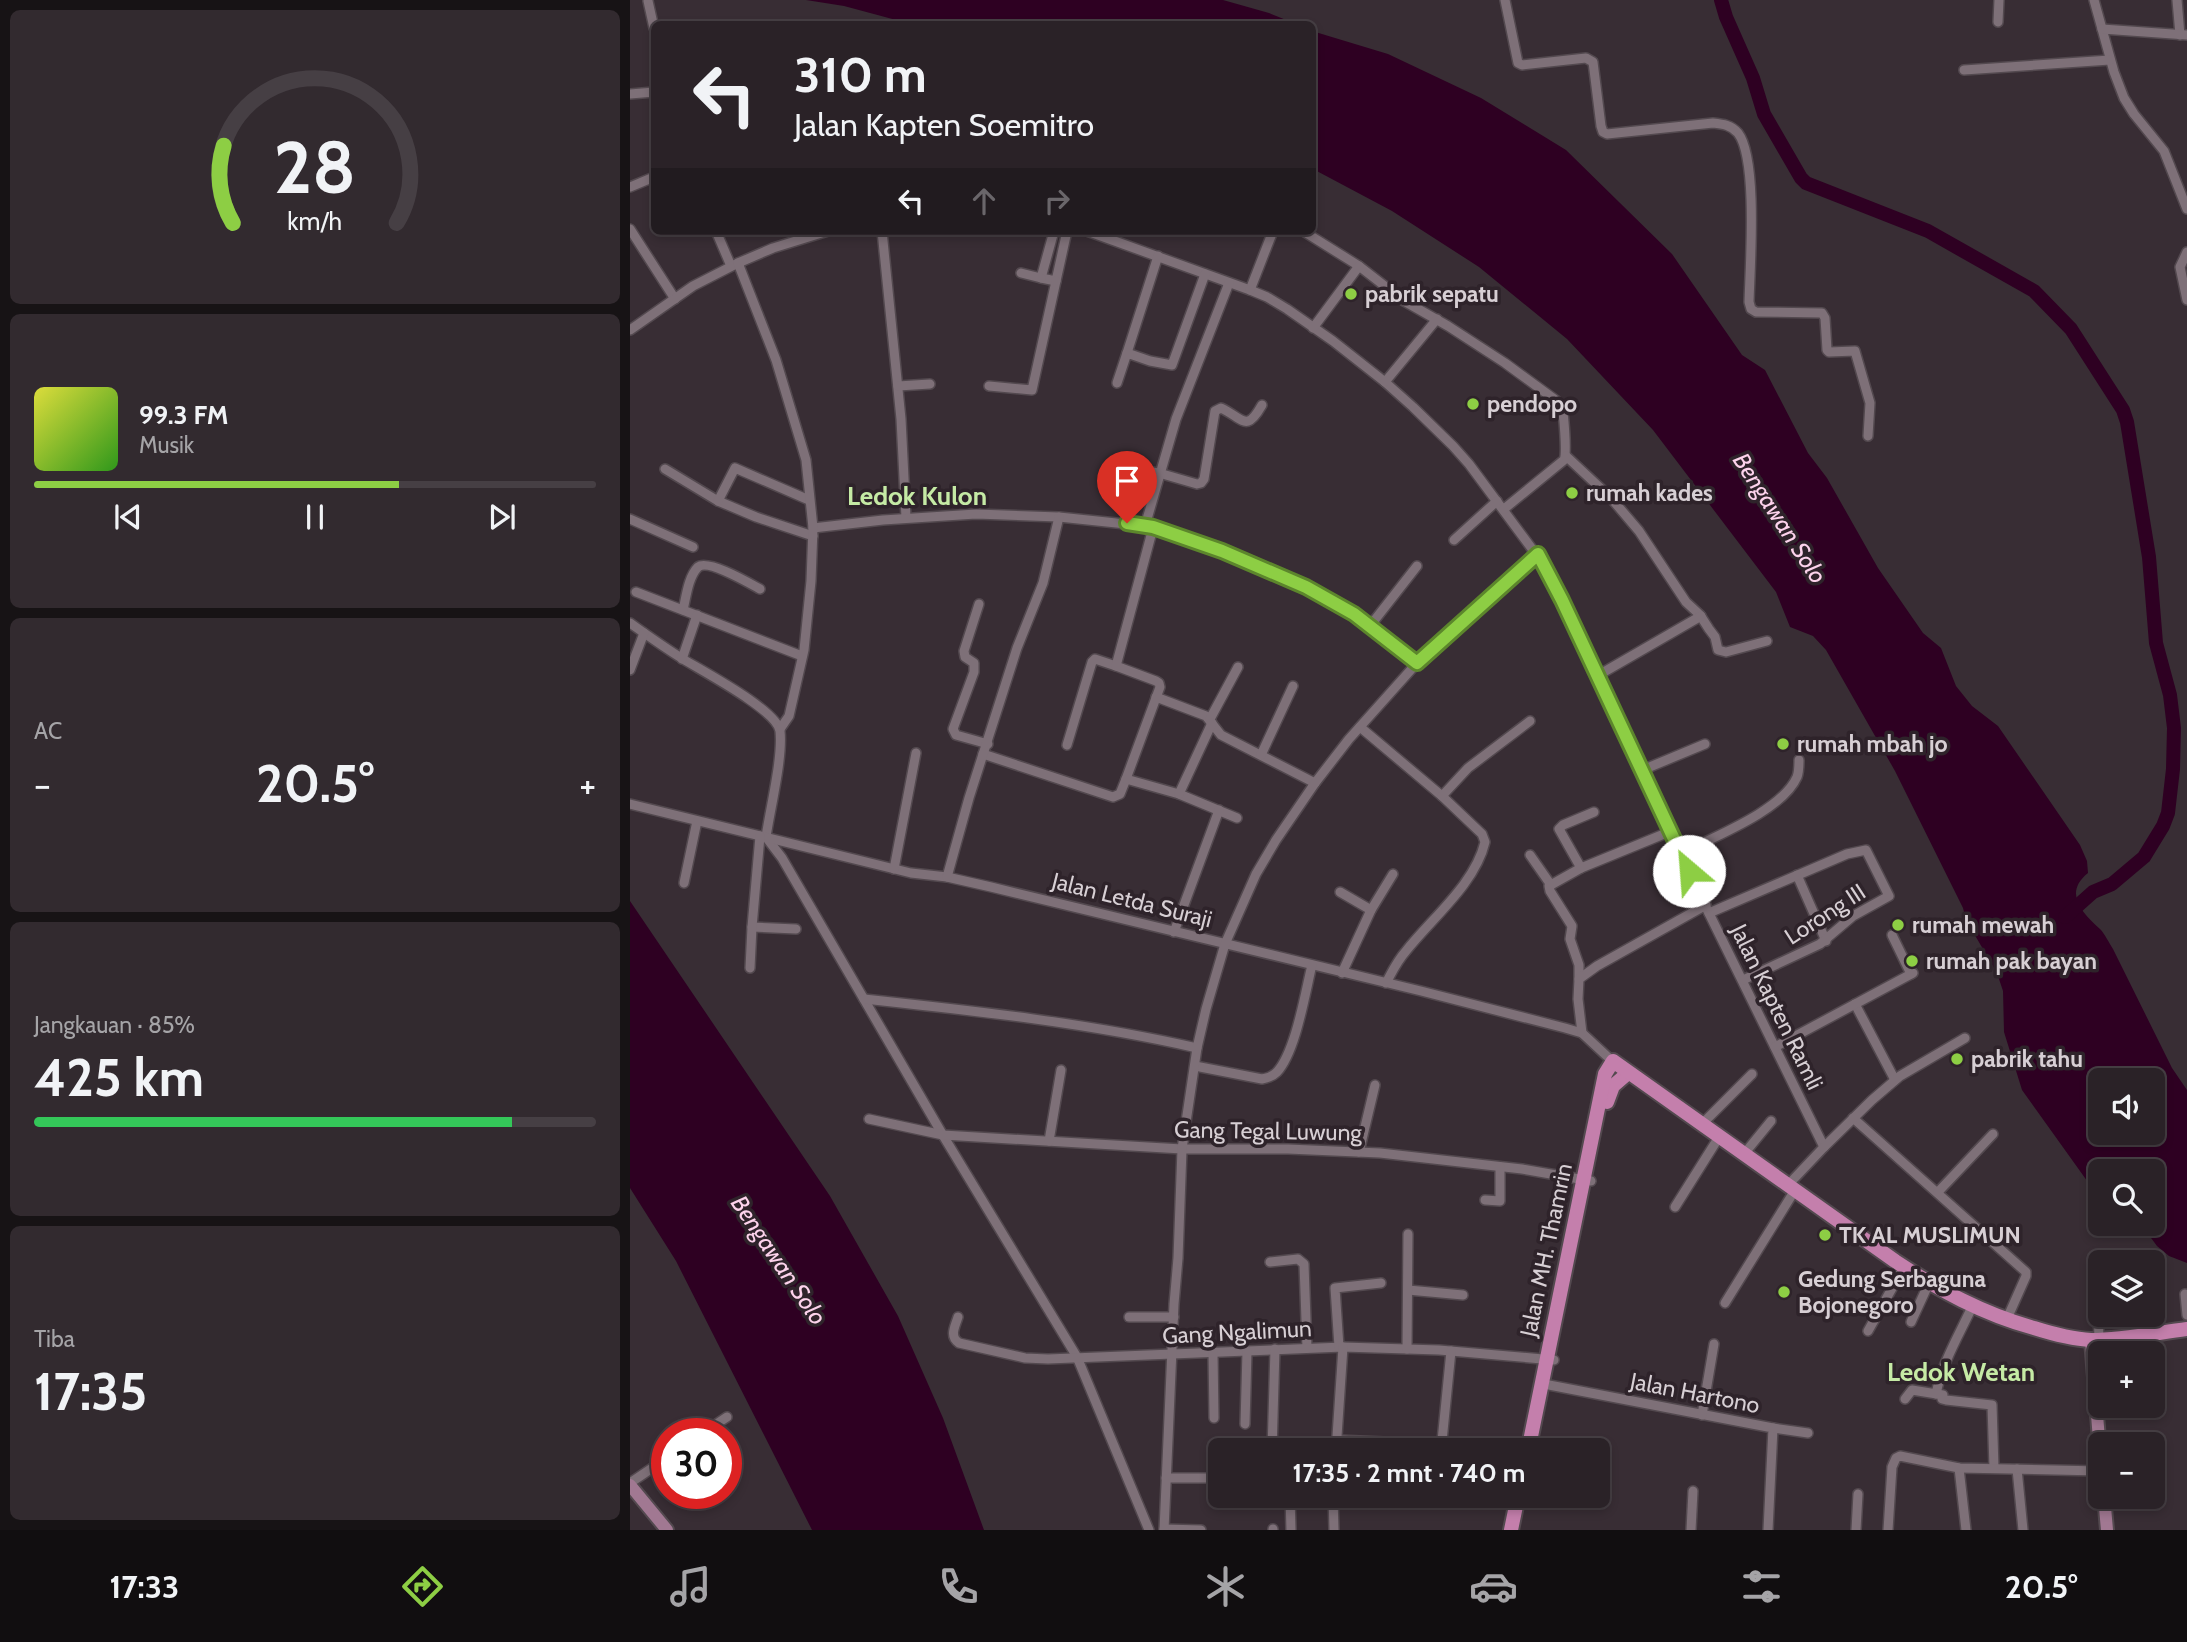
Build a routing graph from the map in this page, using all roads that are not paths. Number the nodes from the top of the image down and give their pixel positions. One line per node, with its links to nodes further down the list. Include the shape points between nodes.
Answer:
1 (1505, 0): 48 (street, via 1518,63 1587,58 1593,62 1603,132 1713,122 1737,132 1750,182 1751,309 1822,313 1827,350 1855,351 1870,403)
2 (1999, 0): 7 (street)
3 (2094, 0): 8 (street)
4 (2177, 0): 9 (street)
5 (648, 1): 6 (street)
6 (652, 21)
7 (1998, 22)
8 (2102, 29): 9 (street); 10 (street)
9 (2183, 35)
10 (2110, 60): 11 (street); 16 (street, via 2129,106 2164,151)
11 (1964, 70)
12 (651, 92): 13 (street)
13 (630, 94)
14 (651, 178): 15 (street)
15 (630, 187)
16 (2187, 209)
17 (630, 229): 36 (street)
18 (718, 235): 28 (street)
19 (815, 235): 28 (street)
20 (882, 235): 45 (street)
21 (1053, 235): 32 (street)
22 (1067, 235): 33 (street)
23 (1098, 235): 27 (street, Jalan Kapten Ramli)
24 (1271, 235): 35 (street)
25 (1309, 235): 29 (street)
26 (2187, 252): 37 (street, via 2180,267)
27 (1158, 256): 31 (street, Jalan Kapten Ramli); 41 (street)
28 (734, 265): 36 (street); 53 (street, via 784,385 806,460)
29 (1359, 267): 38 (street); 39 (street)
30 (1021, 273): 32 (street)
31 (1205, 274): 34 (street, Jalan Kapten Ramli); 41 (street, via 1172,365)
32 (1041, 278): 33 (street)
33 (1056, 281): 46 (street, via 1032,390)
34 (1229, 282): 35 (street, Jalan Kapten Ramli); 52 (street)
35 (1250, 290): 39 (street, Jalan Kapten Ramli)
36 (675, 299): 40 (street)
37 (2187, 300)
38 (1437, 319): 42 (street); 49 (street, via 1556,399 1563,409)
39 (1313, 328): 42 (street, Jalan Kapten Ramli)
40 (630, 330)
41 (1127, 353): 43 (street)
42 (1385, 382): 55 (street, Jalan Kapten Ramli, via 1453,446)
43 (1117, 383)
44 (930, 384): 45 (street)
45 (898, 386): 57 (street)
46 (989, 386)
47 (1262, 405): 52 (street, via 1250,422 1221,408 1215,411 1201,483)
48 (1868, 436)
49 (1566, 456): 55 (street, via 1560,465); 70 (street, via 1626,515 1686,603)
50 (665, 469): 54 (street)
51 (1130, 469): 52 (street)
52 (1159, 473): 59 (street)
53 (809, 500): 54 (street, via 735,468); 60 (street)
54 (718, 501): 60 (street)
55 (1500, 505): 61 (street); 63 (street, Jalan Kapten Ramli)
56 (1059, 517): 57 (street, via 976,514); 59 (street); 88 (street, via 1043,583 1017,648)
57 (906, 518): 60 (street)
58 (630, 519): 62 (street)
59 (1149, 527): 72 (street, via 1278,574); 78 (street)
60 (813, 532): 75 (street)
61 (1454, 540)
62 (693, 547)
63 (1538, 554): 77 (street); 81 (street, Jalan Kapten Ramli)
64 (1417, 566): 72 (street)
65 (760, 589): 68 (street, via 702,565 689,586)
66 (636, 592): 68 (street)
67 (979, 604): 88 (street, via 964,651 974,663 974,672 953,729 956,735)
68 (683, 610): 69 (street)
69 (697, 615): 75 (street); 76 (street)
70 (1700, 616): 74 (street, via 1718,650); 81 (street)
71 (630, 623): 73 (street)
72 (1370, 626): 77 (street)
73 (644, 633): 76 (street); 80 (street)
74 (1767, 641)
75 (802, 656): 87 (street, via 789,716)
76 (682, 659): 87 (street, via 737,690)
77 (1417, 663): 86 (street)
78 (1116, 666): 83 (street, via 1159,684); 89 (street, via 1092,662)
79 (1238, 667): 84 (street)
80 (630, 670)
81 (1597, 676): 95 (street, Jalan Kapten Ramli)
82 (1293, 686): 93 (street)
83 (1156, 697): 84 (street); 96 (street)
84 (1211, 721): 93 (street, via 1221,735); 98 (street)
85 (1530, 722): 99 (street, via 1468,768)
86 (1360, 727): 97 (street); 99 (street)
87 (780, 729): 106 (street)
88 (988, 744): 92 (street)
89 (1067, 744)
90 (1705, 744): 95 (street)
91 (916, 753): 110 (street)
92 (983, 754): 96 (street, via 1113,797 1120,794); 113 (street)
93 (1261, 755): 97 (street)
94 (1799, 760): 107 (street, via 1797,776 1766,810)
95 (1640, 771): 105 (street, Jalan Kapten Ramli)
96 (1126, 779): 98 (street)
97 (1315, 783): 124 (street, via 1256,874)
98 (1179, 794): 101 (street)
99 (1442, 796): 130 (street, via 1482,834 1484,847 1476,865 1406,950)
100 (630, 804): 104 (street, Jalan Letda Suraji)
101 (1219, 810): 103 (street); 121 (street)
102 (1594, 812): 109 (street, via 1559,828)
103 (1237, 818)
104 (697, 821): 106 (street, Jalan Letda Suraji); 114 (street)
105 (1669, 832): 107 (street, Jalan Kapten Ramli); 109 (street)
106 (763, 837): 110 (street, Jalan Letda Suraji); 119 (street); 131 (street, via 782,858)
107 (1680, 853): 117 (street, Jalan Kapten Ramli)
108 (1530, 855): 115 (street)
109 (1581, 868): 115 (street)
110 (894, 869): 113 (street, Jalan Letda Suraji)
111 (1393, 874): 118 (street)
112 (1797, 875): 117 (street); 123 (street); 123 (street, Lorong III, via 1866,850 1889,896 1853,916)
113 (947, 877): 121 (street, Jalan Letda Suraji)
114 (684, 883)
115 (1550, 885): 128 (street, via 1572,926 1570,939)
116 (1340, 892): 118 (street)
117 (1708, 909): 128 (street); 129 (street, Jalan Kapten Ramli)
118 (1371, 910): 127 (street)
119 (751, 927): 120 (street); 126 (street)
120 (796, 929)
121 (1174, 932): 124 (street, Jalan Letda Suraji)
122 (1892, 935): 132 (street, via 1912,973)
123 (1826, 941): 129 (street, Lorong III)
124 (1225, 944): 125 (street, Jalan Letda Suraji); 136 (street)
125 (1312, 965): 127 (street, Jalan Letda Suraji); 138 (street, via 1293,1041 1271,1077)
126 (750, 968)
127 (1342, 972): 130 (street, Jalan Letda Suraji)
128 (1579, 979): 133 (street)
129 (1743, 980): 135 (street, Jalan Kapten Ramli)
130 (1386, 984): 133 (street, Jalan Letda Suraji)
131 (864, 999): 136 (street, via 999,1014); 150 (street)
132 (1855, 1004): 135 (street); 142 (street)
133 (1579, 1033): 137 (street, Jalan Letda Suraji)
134 (1965, 1038): 142 (street)
135 (1776, 1047): 153 (street, Jalan Kapten Ramli)
136 (1198, 1048): 138 (street)
137 (1612, 1060): 140 (main road); 143 (main road, Jalan MH. Thamrin, via 1607,1070)
138 (1195, 1066): 154 (street)
139 (1062, 1070): 152 (street)
140 (1628, 1073): 143 (main road); 148 (main road)
141 (1752, 1074): 148 (street)
142 (1895, 1080): 145 (street)
143 (1610, 1082): 158 (main road, Jalan MH. Thamrin)
144 (1375, 1084): 155 (street)
145 (1853, 1118): 153 (street); 160 (street)
146 (869, 1119): 150 (street, Gang Tegal Luwung)
147 (1771, 1121): 156 (street)
148 (1702, 1124): 151 (main road)
149 (1993, 1133): 160 (street)
150 (943, 1135): 152 (street, Gang Tegal Luwung); 192 (street)
151 (1719, 1137): 156 (main road); 162 (street)
152 (1049, 1141): 154 (street, Gang Tegal Luwung)
153 (1824, 1147): 159 (street)
154 (1182, 1149): 155 (street, Gang Tegal Luwung); 176 (street)
155 (1359, 1152): 157 (street, Gang Tegal Luwung)
156 (1744, 1154): 159 (main road)
157 (1500, 1167): 158 (street, Gang Tegal Luwung); 161 (street, via 1500,1201)
158 (1587, 1180): 193 (main road, Jalan MH. Thamrin)
159 (1791, 1188): 165 (main road); 171 (street)
160 (1938, 1192): 177 (street, via 2026,1272)
161 (1485, 1200)
162 (1675, 1207)
163 (1408, 1234): 168 (street)
164 (1270, 1262): 185 (street, via 1298,1259 1304,1264)
165 (1904, 1267): 167 (main road); 181 (street)
166 (1381, 1283): 184 (street, via 1335,1288)
167 (1929, 1283): 172 (main road); 178 (street)
168 (1408, 1290): 170 (street); 187 (street)
169 (2185, 1294): 173 (street)
170 (1463, 1295)
171 (1724, 1303)
172 (1972, 1307): 177 (main road); 195 (street, via 1946,1360)
173 (2187, 1315)
174 (958, 1317): 192 (street, Gang Ngalimun, via 953,1335 959,1343 1025,1358)
175 (1129, 1317): 176 (street)
176 (1174, 1317): 191 (street)
177 (2006, 1321): 182 (main road)
178 (1911, 1322)
179 (2096, 1327): 182 (street)
180 (2187, 1329): 182 (main road)
181 (1868, 1331)
182 (2095, 1340): 201 (main road)
183 (1714, 1344): 197 (street)
184 (1341, 1347): 185 (street, Gang Ngalimun); 187 (street, Gang Ngalimun); 204 (street)
185 (1307, 1348): 186 (street, Gang Ngalimun)
186 (1275, 1349): 188 (street, Gang Ngalimun); 203 (street)
187 (1407, 1349): 189 (street, Gang Ngalimun)
188 (1247, 1351): 190 (street, Gang Ngalimun); 199 (street)
189 (1451, 1351): 193 (street, Gang Ngalimun); 205 (street)
190 (1213, 1353): 191 (street, Gang Ngalimun); 198 (street)
191 (1172, 1355): 192 (street, Gang Ngalimun); 213 (street)
192 (1077, 1357): 224 (street)
193 (1550, 1360): 194 (main road, Jalan MH. Thamrin); 206 (main road, Jalan MH. Thamrin)
194 (1549, 1385): 197 (street, Jalan Hartono); 207 (main road, Jalan MH. Thamrin)
195 (1936, 1394): 196 (street, via 1912,1390); 209 (street, via 1946,1400 1992,1405)
196 (1905, 1399)
197 (1702, 1415): 200 (street, Jalan Hartono)
198 (1214, 1418)
199 (1245, 1424)
200 (1773, 1427): 202 (street); 232 (street, Jalan Hartono)
201 (2099, 1432)
202 (1808, 1433)
203 (1272, 1438)
204 (1337, 1438)
205 (1442, 1438)
206 (1531, 1438)
207 (1538, 1438)
208 (1959, 1468): 209 (street); 234 (street, via 1896,1458); 235 (street)
209 (1994, 1468): 211 (street)
210 (651, 1469): 215 (street)
211 (2017, 1469): 212 (street); 236 (street)
212 (2088, 1471)
213 (1166, 1478): 214 (street); 225 (street)
214 (1208, 1478)
215 (630, 1484): 223 (main road)
216 (1693, 1491): 231 (street)
217 (1858, 1494): 233 (street)
218 (1290, 1508): 227 (street)
219 (1333, 1508): 228 (street)
220 (1516, 1508): 229 (main road)
221 (1524, 1508): 230 (main road)
222 (2105, 1509): 237 (main road)
223 (667, 1530)
224 (1149, 1530)
225 (1164, 1530): 226 (street)
226 (1200, 1530)
227 (1291, 1530)
228 (1334, 1530)
229 (1511, 1530)
230 (1519, 1530)
231 (1690, 1530)
232 (1769, 1530)
233 (1857, 1530)
234 (1888, 1530)
235 (1966, 1530)
236 (2022, 1530)
237 (2106, 1530)

